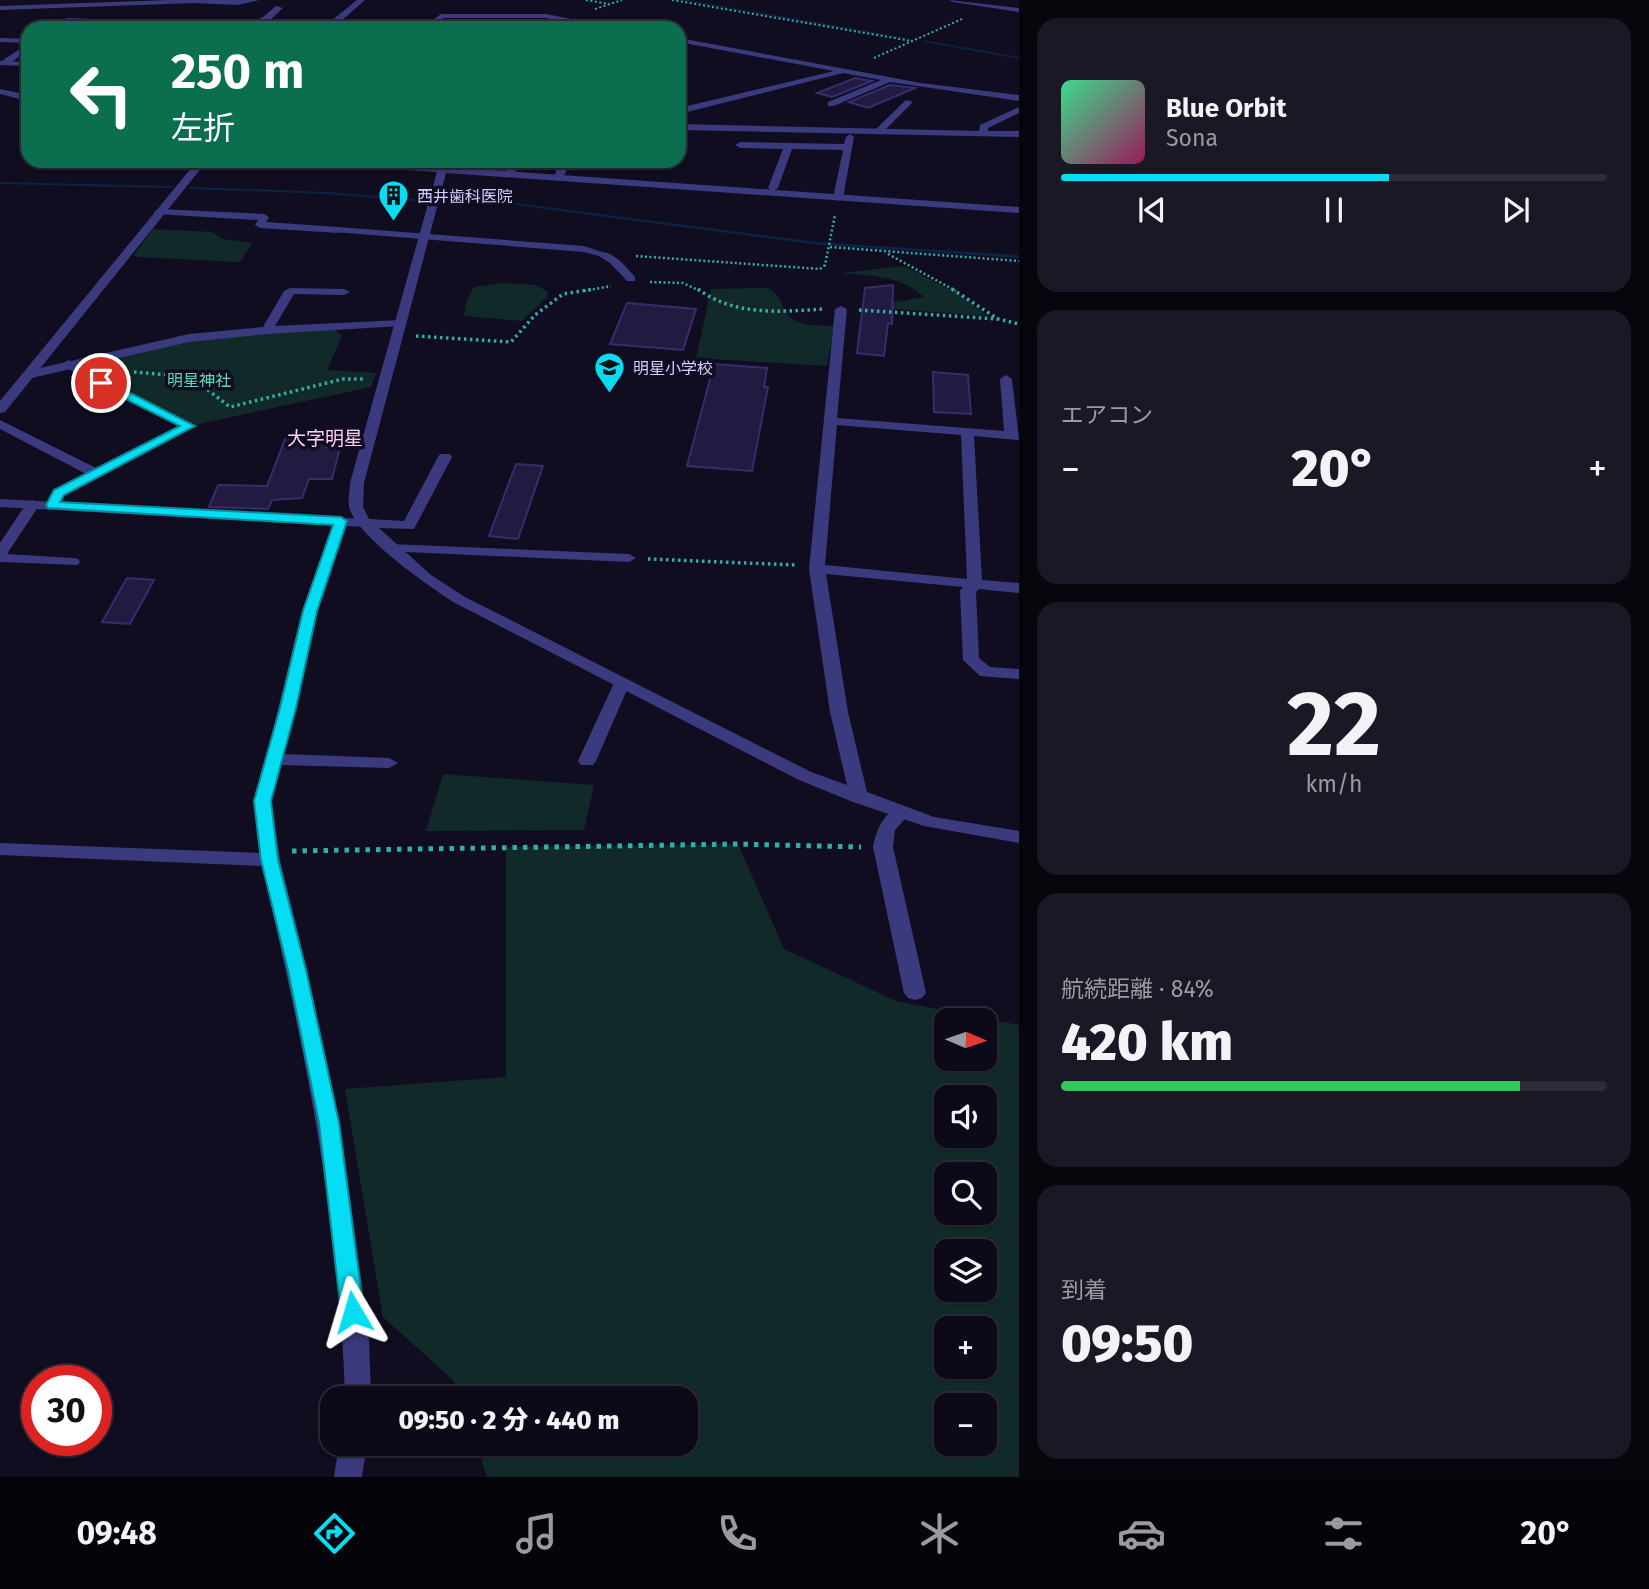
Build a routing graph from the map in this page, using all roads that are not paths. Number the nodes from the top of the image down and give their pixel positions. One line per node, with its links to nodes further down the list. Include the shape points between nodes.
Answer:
1 (45, 0): 8 (street)
2 (255, 0): 6 (street)
3 (361, 0): 18 (street)
4 (953, 0): 13 (street)
5 (182, 1): 6 (street); 7 (street)
6 (231, 2): 12 (street)
7 (94, 3): 9 (street)
8 (39, 6): 9 (street); 10 (street)
9 (75, 7): 15 (street)
10 (0, 8)
11 (279, 8): 17 (street, via 266,19)
12 (217, 9)
13 (1019, 10)
14 (565, 19): 19 (street, via 441,16); 20 (street); 21 (street)
15 (66, 20): 16 (street)
16 (101, 21)
17 (254, 21)
18 (336, 21)
19 (436, 21)
20 (559, 21)
21 (575, 21)
22 (0, 40): 24 (street)
23 (686, 41): 28 (street)
24 (21, 42)
25 (21, 48): 26 (street)
26 (3, 62): 27 (street)
27 (21, 63)
28 (847, 71): 29 (street); 36 (street)
29 (890, 79): 32 (street); 34 (street)
30 (0, 91): 31 (street)
31 (21, 96)
32 (1019, 98)
33 (909, 102): 41 (street)
34 (831, 104)
35 (1019, 110): 42 (street, via 983,127)
36 (686, 112)
37 (686, 118): 39 (street)
38 (686, 127): 39 (street)
39 (702, 127): 40 (street)
40 (852, 130): 41 (street); 46 (street)
41 (879, 131): 42 (street)
42 (984, 133): 43 (street)
43 (1019, 134)
44 (740, 145): 45 (street)
45 (788, 146): 46 (street); 52 (street)
46 (848, 147): 53 (street)
47 (196, 168): 55 (street)
48 (442, 168): 56 (street)
49 (479, 168): 53 (street)
50 (563, 168): 51 (street)
51 (561, 174)
52 (773, 189)
53 (838, 198): 54 (street)
54 (1019, 210)
55 (159, 212): 56 (street, via 264,217 260,225); 63 (street)
56 (425, 237): 57 (street, via 584,249 614,261); 60 (street)
57 (631, 279)
58 (344, 292): 61 (street, via 290,291)
59 (841, 309): 66 (street)
60 (399, 329): 61 (street); 76 (street, via 357,483 356,508)
61 (267, 330): 62 (street, via 188,338)
62 (68, 364): 63 (street); 71 (street, via 189,426)
63 (27, 375): 65 (street)
64 (1006, 379): 69 (street)
65 (0, 409)
66 (830, 421): 68 (street); 81 (street)
67 (0, 424): 71 (street)
68 (967, 432): 69 (street); 82 (street)
69 (1015, 436)
70 (444, 457): 76 (street, via 409,526)
71 (97, 474): 74 (street, via 59,492)
72 (0, 503): 73 (street)
73 (33, 504): 74 (street); 78 (street)
74 (52, 505): 75 (street)
75 (341, 521): 76 (street); 86 (street, via 310,611)
76 (364, 523): 77 (street)
77 (390, 548): 79 (street); 85 (street, via 460,600)
78 (0, 556): 80 (street)
79 (629, 558)
80 (73, 562)
81 (817, 568): 82 (street); 89 (street, via 839,712)
82 (975, 584): 83 (street); 84 (street, via 968,591 971,660 986,672)
83 (1019, 588)
84 (1019, 674)
85 (622, 683): 87 (street); 89 (street, via 805,776)
86 (274, 759): 88 (street); 93 (street, via 262,801)
87 (587, 761)
88 (390, 764)
89 (859, 798): 90 (street)
90 (901, 813): 91 (street); 94 (street, via 886,829 883,847)
91 (1019, 837)
92 (0, 849): 93 (street)
93 (270, 856): 95 (street, via 329,1123)
94 (915, 993)
95 (358, 1386)
96 (351, 1456): 97 (street)
97 (348, 1477)

